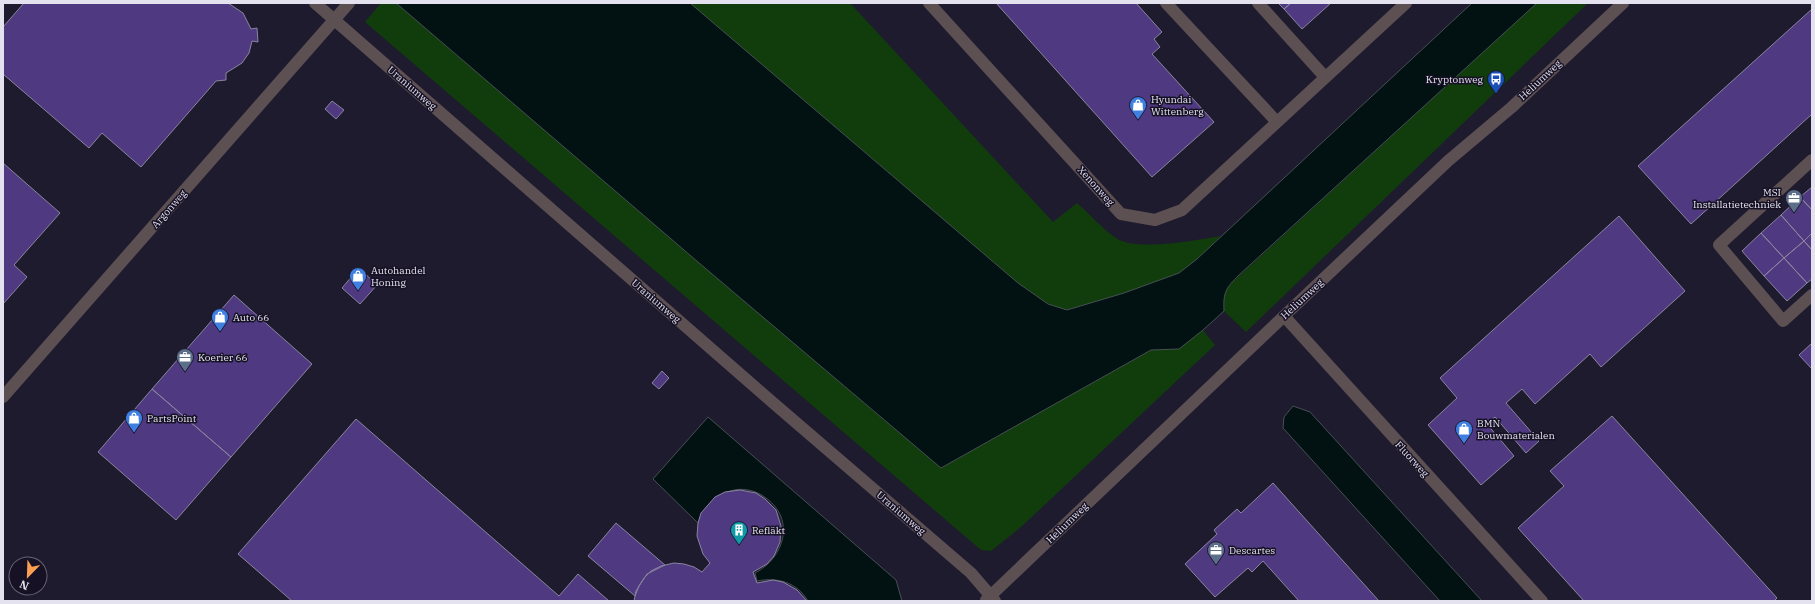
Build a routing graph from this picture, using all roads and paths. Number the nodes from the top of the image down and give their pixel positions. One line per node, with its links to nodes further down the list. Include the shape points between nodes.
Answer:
1 (315, 3): 8 (street, Uraniumweg)
2 (349, 3): 8 (street)
3 (929, 3): 10 (street, Xenonweg, via 1121,214 1155,220 1182,210)
4 (1166, 3): 10 (street)
5 (1258, 3): 9 (street)
6 (1406, 3): 9 (street, Xenonweg)
7 (1623, 3): 13 (street, Heliumweg)
8 (334, 20): 14 (street, Argonweg); 15 (street, Uraniumweg, via 971,573)
9 (1326, 77): 10 (street, Xenonweg)
10 (1277, 122)
11 (1812, 160): 12 (street, via 1720,245 1783,321)
12 (1812, 295)
13 (1284, 316): 15 (street, Heliumweg); 16 (street, Fluorweg)
14 (3, 398)
15 (991, 599)
16 (1542, 601)

